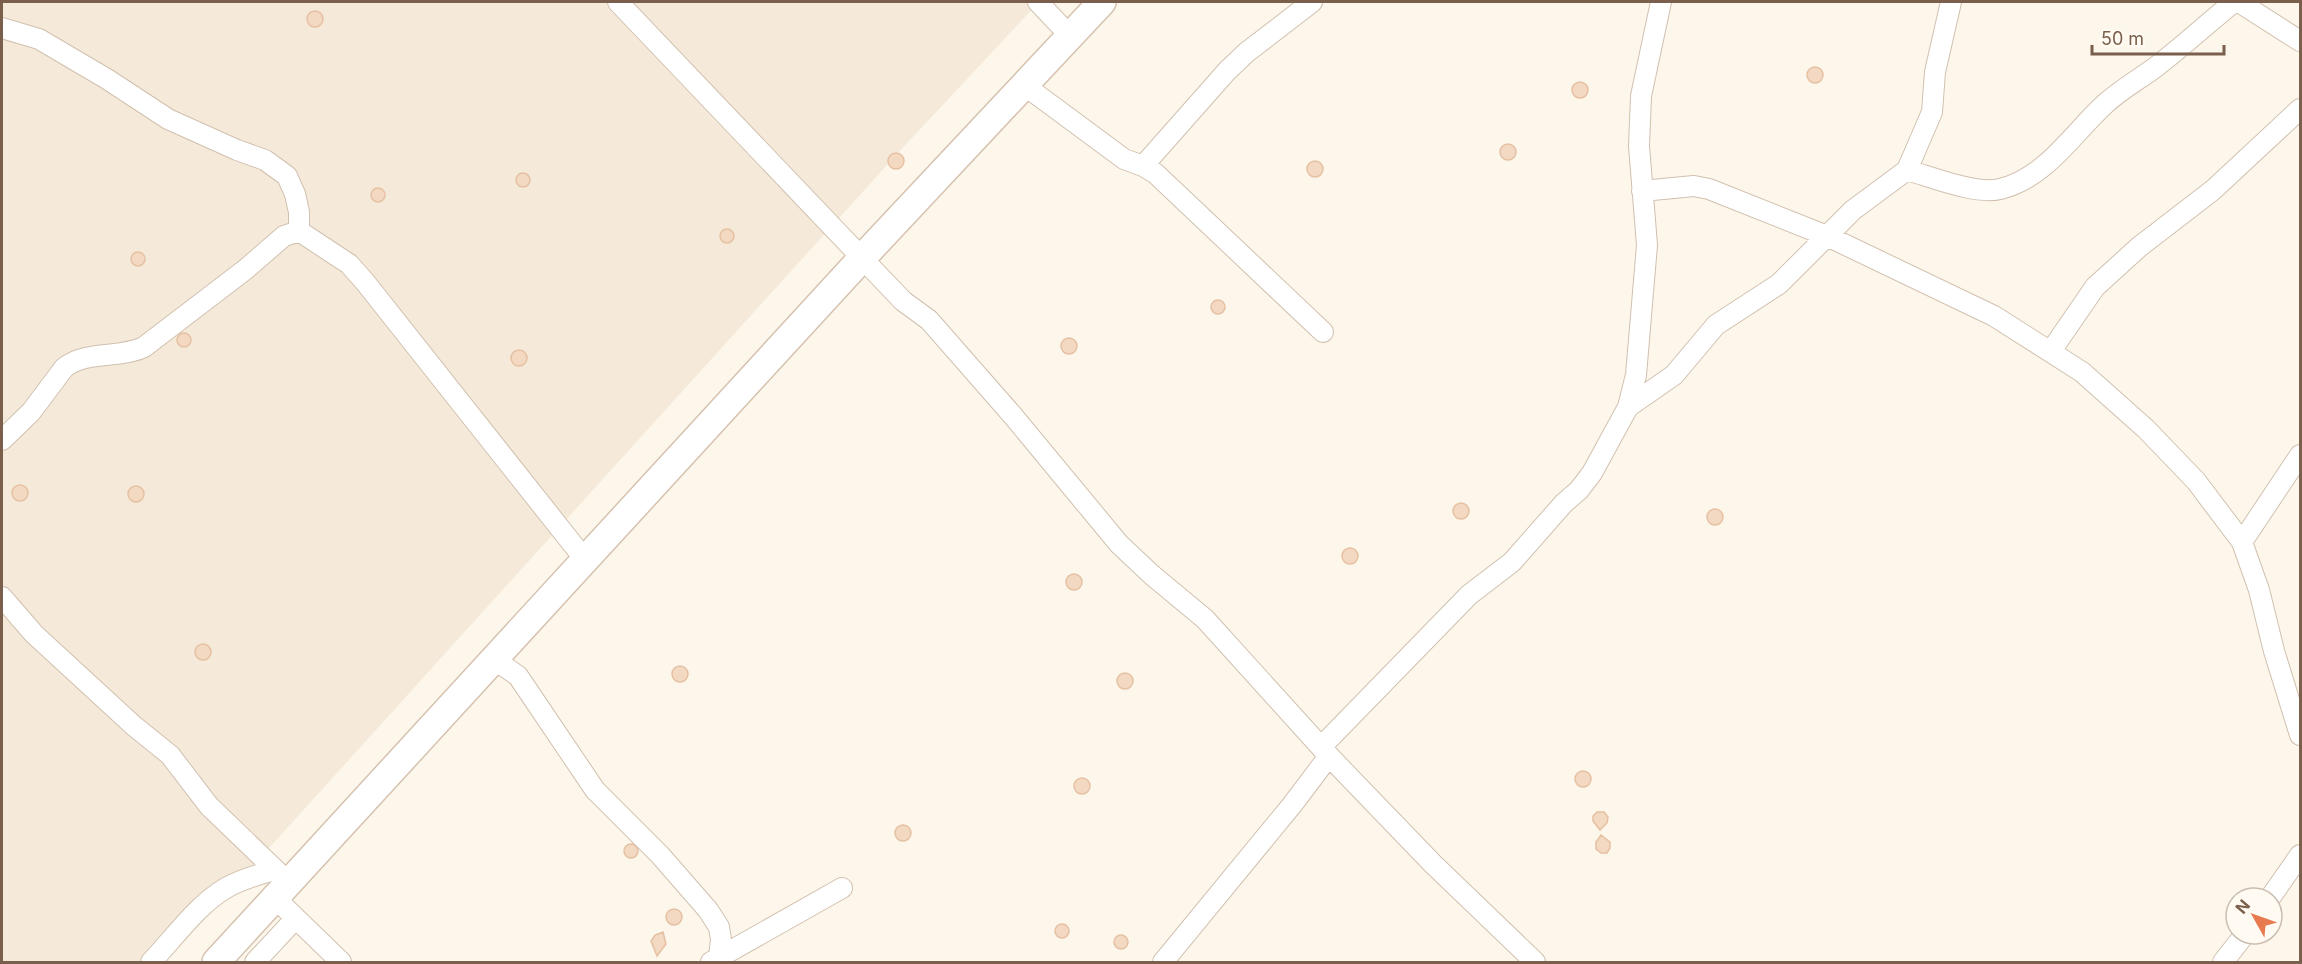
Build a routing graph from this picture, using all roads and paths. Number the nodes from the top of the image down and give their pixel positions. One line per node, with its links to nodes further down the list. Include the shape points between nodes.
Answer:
1 (618, 2): 19 (street)
2 (1038, 2): 10 (street)
3 (1102, 2): 10 (street)
4 (1312, 2): 14 (street, via 1234,64)
5 (1660, 2): 16 (street, via 1641,96)
6 (1951, 2): 15 (street, via 1935,72 1932,112)
7 (2234, 2): 15 (street, via 2106,103 2052,159 2019,181 2002,189 1974,189)
8 (2239, 2): 11 (street)
9 (2, 28): 17 (street, via 39,39 168,119 266,160 287,176 297,203)
10 (1070, 36): 12 (street)
11 (2301, 41)
12 (1024, 86): 14 (street, via 1124,159); 19 (street)
13 (2301, 109): 21 (street, via 2213,190 2095,287)
14 (1143, 166): 20 (street, via 1230,242)
15 (1907, 170): 18 (street, via 1853,210)
16 (1642, 191): 18 (street, via 1694,186 1709,189); 22 (street, via 1646,276)
17 (299, 231): 23 (street, via 284,236 144,347 70,363 31,412); 26 (street, via 349,264 365,282)
18 (1827, 236): 21 (street, via 1994,316); 22 (street, via 1779,284 1716,325 1674,375)
19 (863, 257): 26 (street); 30 (street, via 903,301 937,328 1119,544 1205,619)
20 (1323, 332)
21 (2051, 351): 25 (street, via 2082,372 2146,429 2196,481)
22 (1629, 407): 30 (street, via 1579,490 1512,562 1469,595)
23 (2, 440)
24 (2301, 455): 25 (street)
25 (2242, 542): 29 (street)
26 (586, 561): 28 (street)
27 (2, 597): 32 (street, via 34,634 170,755 209,806)
28 (495, 660): 32 (street); 37 (street, via 518,675 595,789 708,910 719,927 721,940)
29 (2301, 735)
30 (1325, 751): 42 (street, via 1292,805); 43 (street)
31 (2301, 855): 33 (street)
32 (279, 884): 35 (street); 38 (street, via 241,881 221,891); 39 (street)
33 (2279, 886)
34 (842, 888): 37 (street)
35 (296, 918): 40 (street); 41 (street)
36 (2236, 946): 44 (street)
37 (715, 959)
38 (151, 963)
39 (216, 963)
40 (255, 963)
41 (341, 963)
42 (1163, 963)
43 (1535, 963)
44 (2223, 963)

